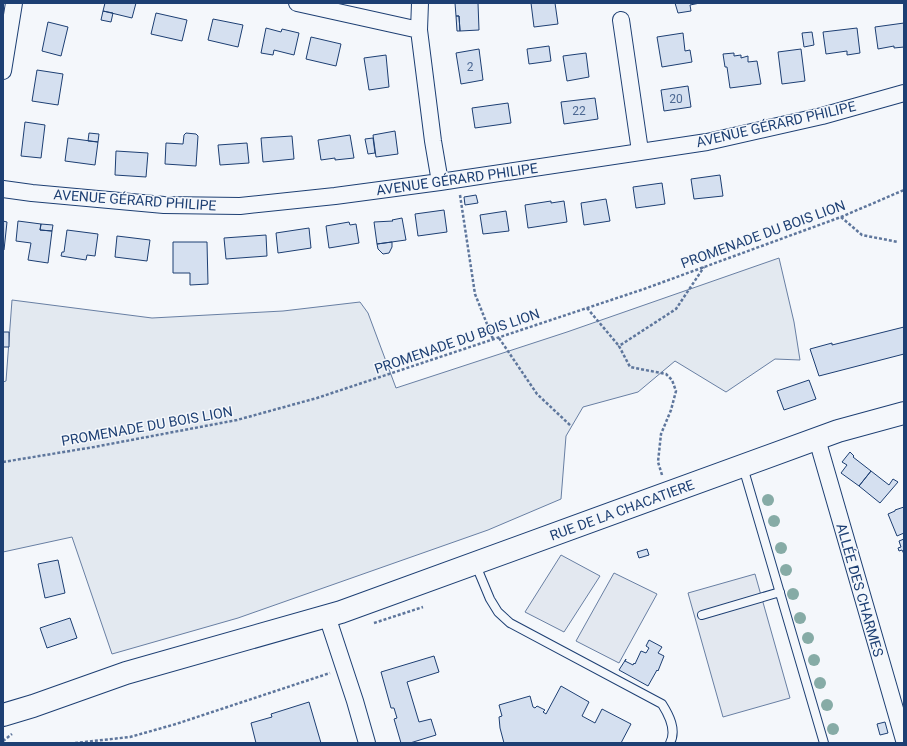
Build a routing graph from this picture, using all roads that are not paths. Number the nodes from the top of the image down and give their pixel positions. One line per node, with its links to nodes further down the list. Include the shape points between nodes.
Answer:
1 (14, 3): 6 (street)
2 (297, 3): 5 (street)
3 (420, 3): 5 (street)
4 (621, 20): 8 (street)
5 (419, 30): 9 (street)
6 (3, 71)
7 (904, 93): 8 (street, AVENUE GÉRARD PHILIPE, via 822,116 707,142)
8 (640, 151): 9 (street, AVENUE GÉRARD PHILIPE)
9 (440, 182): 10 (street, AVENUE GÉRARD PHILIPE, via 240,206 164,205)
10 (3, 189)
11 (904, 413): 12 (street, RUE DE LA CHACATIERE)
12 (817, 439): 13 (street, RUE DE LA CHACATIERE); 19 (street, ALLÉE DES CHARMES)
13 (743, 466): 14 (street, RUE DE LA CHACATIERE); 15 (lane)
14 (474, 563): 16 (street, RUE DE LA CHACATIERE); 21 (lane, via 490,599 498,612 510,623 662,704 672,720 673,738)
15 (780, 592): 17 (lane); 22 (lane)
16 (334, 614): 18 (street, RUE DE LA CHACATIERE, via 126,673); 20 (street)
17 (702, 615)
18 (3, 715)
19 (904, 740)
20 (366, 743)
21 (670, 743)
22 (824, 743)

